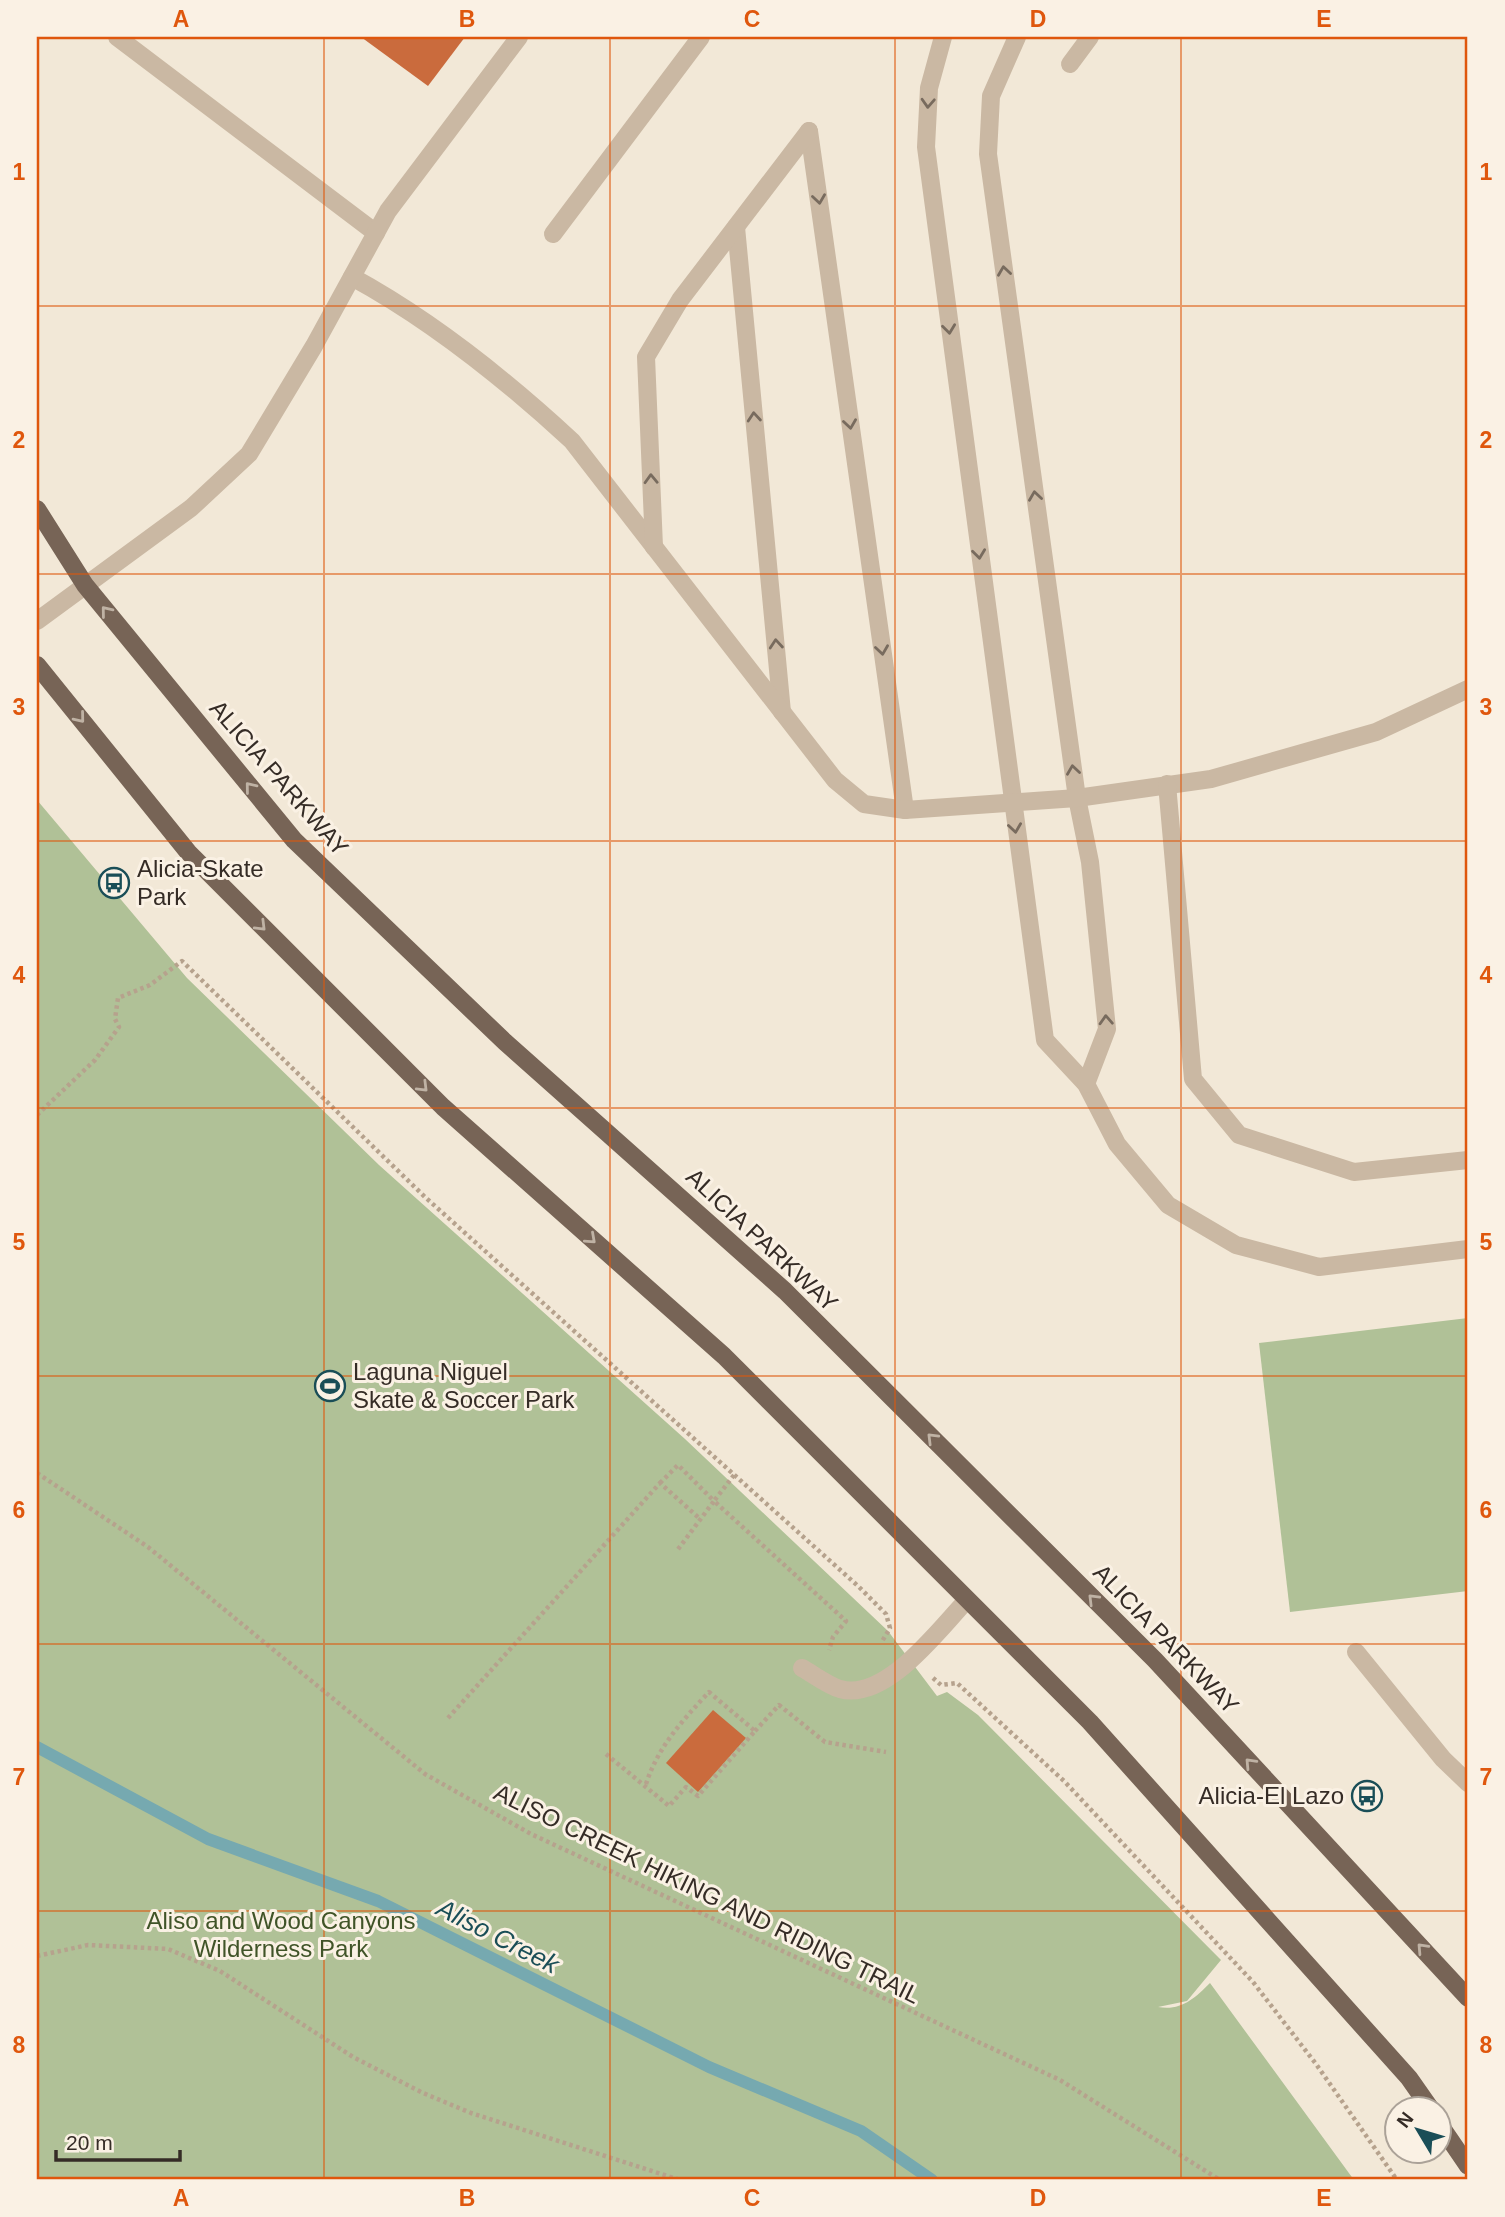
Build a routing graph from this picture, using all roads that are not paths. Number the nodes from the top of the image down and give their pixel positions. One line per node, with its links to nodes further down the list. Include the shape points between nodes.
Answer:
1 (117, 37): 9 (lane)
2 (519, 37): 9 (lane)
3 (701, 37): 10 (lane)
4 (943, 37): 21 (lane, one-way to 21, via 929,88 926,147)
5 (1017, 37): 20 (lane, one-way to 5, via 988,154 991,96)
6 (1090, 37): 7 (lane)
7 (1069, 64)
8 (736, 227): 13 (lane, one-way to 8, via 646,357 680,300); 18 (lane, one-way to 8); 22 (lane, one-way to 22, via 809,131)
9 (376, 233): 11 (lane)
10 (553, 234)
11 (352, 277): 13 (lane, via 394,300 531,404 572,441); 14 (lane, via 249,454 191,508)
12 (37, 509): 14 (main road, ALICIA PARKWAY)
13 (654, 547): 18 (lane)
14 (85, 585): 15 (lane); 30 (main road, ALICIA PARKWAY, one-way to 14, via 1155,1660 795,1301 505,1042 294,840)
15 (37, 621)
16 (37, 665): 26 (main road, one-way to 26, via 188,852 443,1107 724,1356)
17 (1468, 689): 19 (lane, via 1376,732 1211,779)
18 (782, 712): 22 (lane, via 835,780 864,804)
19 (1167, 784): 20 (lane); 24 (lane, via 1193,1079 1239,1135 1354,1172)
20 (1077, 798): 21 (lane); 23 (lane, one-way to 20, via 1107,1029 1090,862)
21 (1012, 802): 22 (lane); 23 (lane, one-way to 23, via 1045,1040)
22 (905, 810)
23 (1086, 1084): 25 (lane, via 1117,1144 1168,1205 1236,1245 1319,1267)
24 (1468, 1160)
25 (1468, 1249)
26 (967, 1600): 28 (lane, via 895,1675 868,1688 840,1689); 31 (main road, via 1090,1722)
27 (1356, 1652): 29 (lane)
28 (802, 1668)
29 (1468, 1783)
30 (1468, 1998)
31 (1420, 2094)
32 (1452, 2143): 33 (main road)
33 (1468, 2166)

